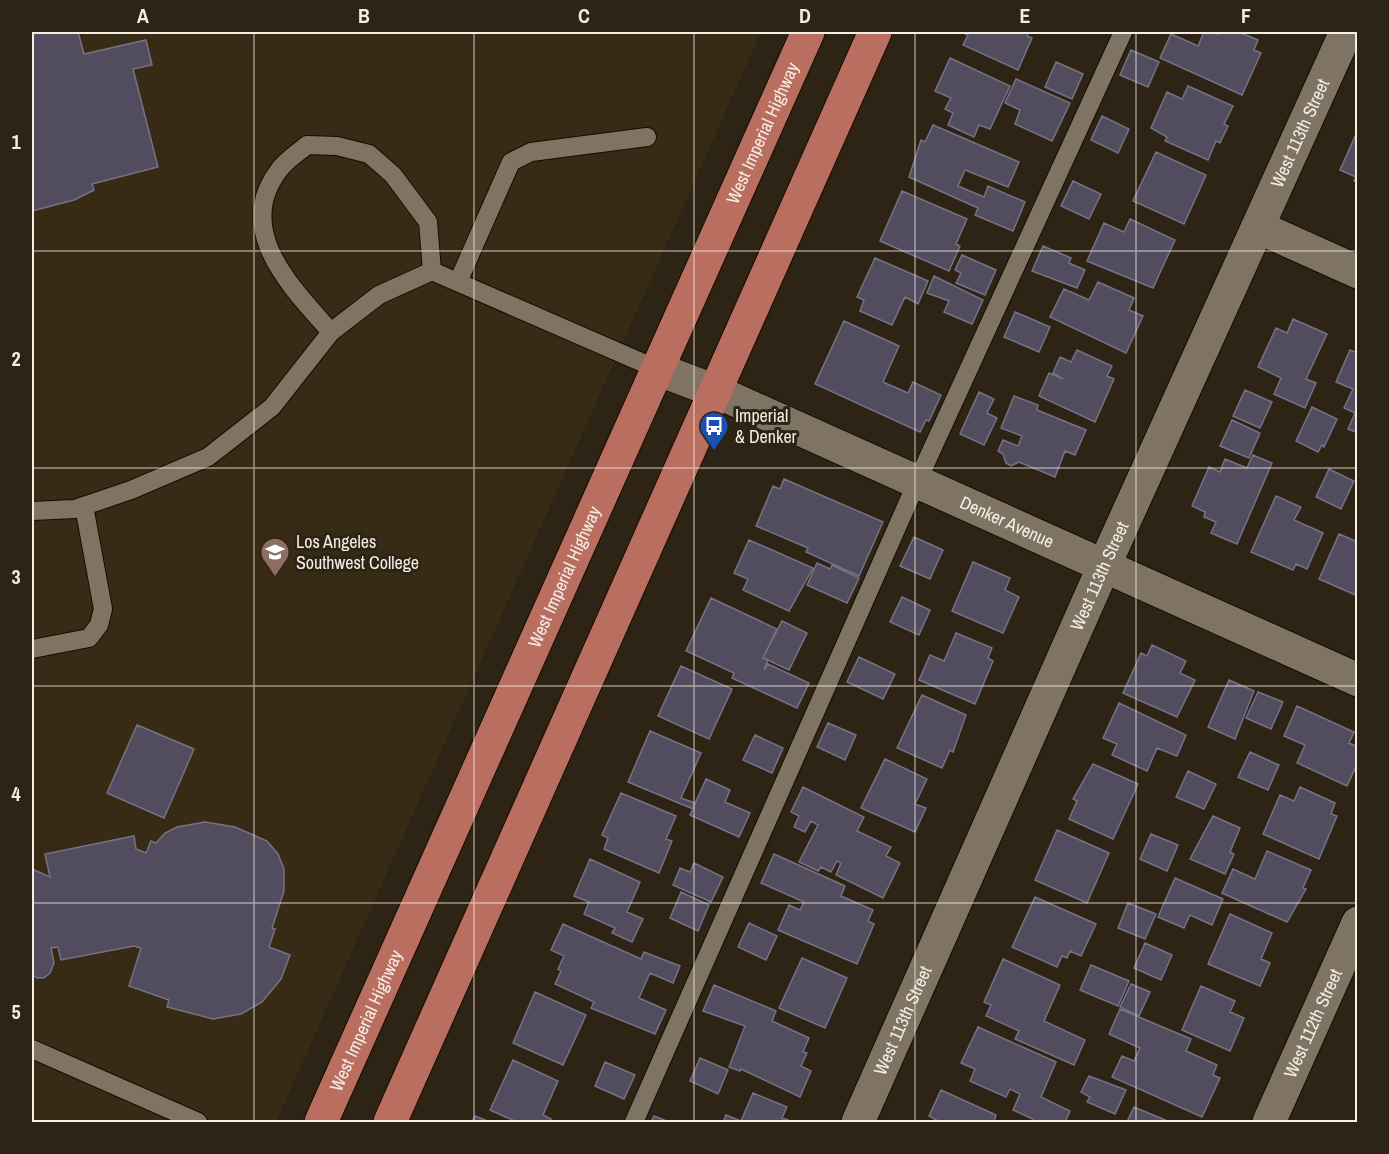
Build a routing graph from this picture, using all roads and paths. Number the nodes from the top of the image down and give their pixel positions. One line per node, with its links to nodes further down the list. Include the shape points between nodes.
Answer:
1 (808, 32): 11 (main road, West Imperial Highway)
2 (875, 32): 12 (main road)
3 (1123, 32): 13 (lane)
4 (1346, 32): 6 (street, West 113th Street)
5 (647, 137): 9 (lane, via 531,152 511,162)
6 (1258, 227): 8 (street); 16 (street, West 113th Street)
7 (432, 271): 9 (lane); 10 (lane, via 378,295); 10 (lane, via 428,222 393,175 369,154 337,146 307,145 279,169 265,198 261,227 272,257)
8 (1358, 272)
9 (458, 282): 11 (lane)
10 (331, 332): 14 (lane, via 272,407 208,457)
11 (657, 369): 12 (street, Denker Avenue); 22 (main road, West Imperial Highway)
12 (715, 391): 13 (street, Denker Avenue); 23 (main road)
13 (917, 482): 16 (street, Denker Avenue); 24 (lane)
14 (84, 506): 15 (lane); 17 (lane, via 104,609 99,625 89,638)
15 (32, 511)
16 (1104, 566): 18 (street, Denker Avenue); 25 (street, West 113th Street)
17 (32, 649)
18 (1358, 680)
19 (1358, 923): 26 (street, West 112th Street)
20 (32, 1049): 21 (lane)
21 (198, 1122)
22 (321, 1122)
23 (390, 1122)
24 (634, 1122)
25 (858, 1122)
26 (1269, 1122)

